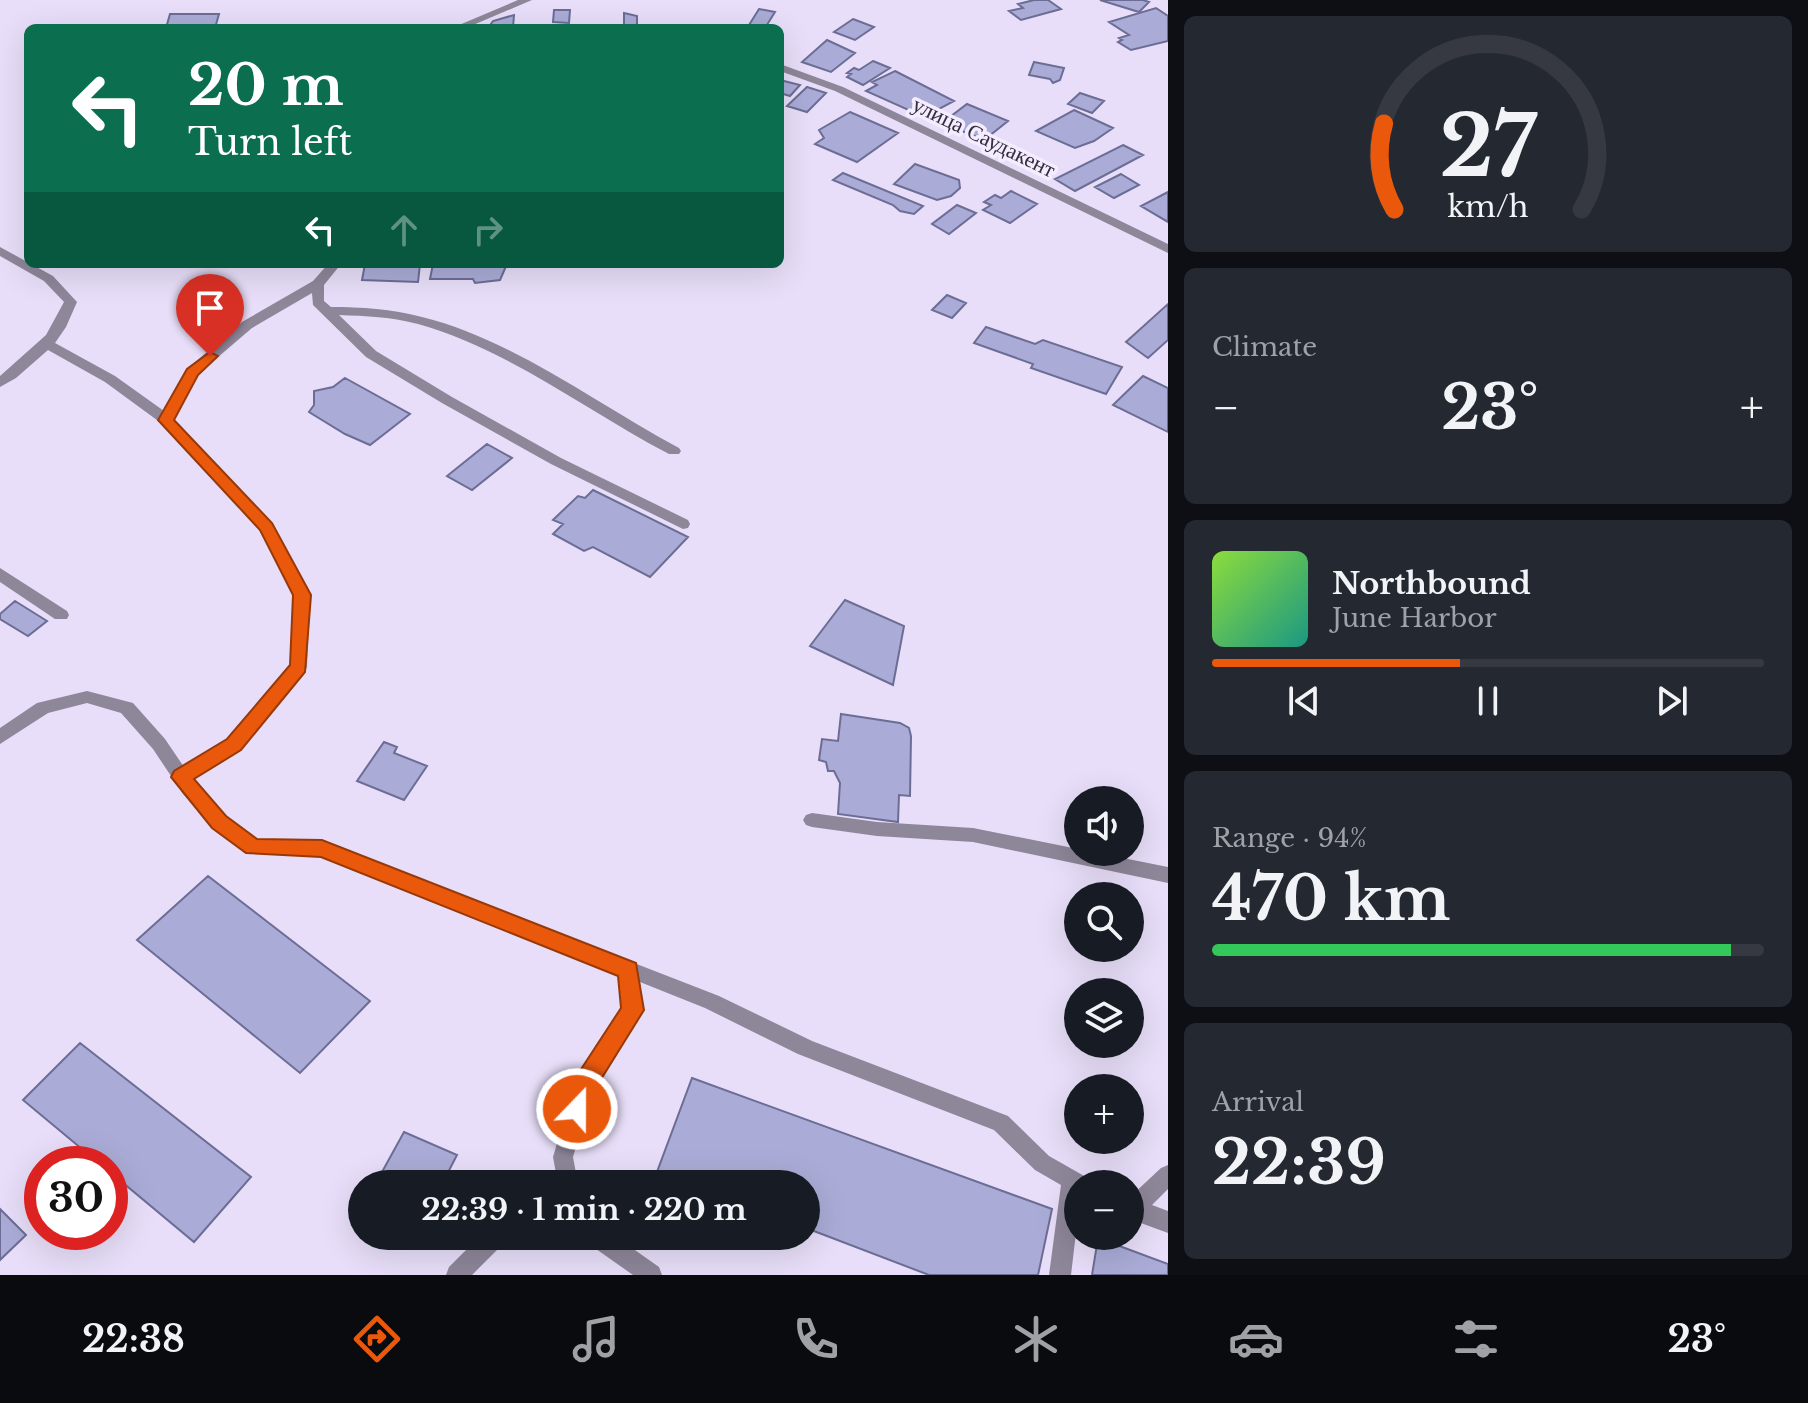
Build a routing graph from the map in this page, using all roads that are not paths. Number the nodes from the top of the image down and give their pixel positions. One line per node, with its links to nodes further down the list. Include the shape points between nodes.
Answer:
1 (527, 0): 2 (street)
2 (467, 24)
3 (784, 68): 4 (street, улица Саудакент, via 839,89)
4 (1168, 249)
5 (0, 251): 6 (street)
6 (24, 263)
7 (33, 268): 11 (street, via 63,289 71,302 64,325)
8 (332, 268): 9 (street)
9 (318, 284): 10 (street, via 318,302); 13 (street, via 247,325 192,372)
10 (327, 311): 14 (street, via 399,315 459,335 548,376 627,428); 15 (street, via 371,354 447,400)
11 (47, 344): 12 (street); 13 (street, via 110,379)
12 (0, 383)
13 (166, 420): 19 (street, via 266,527 302,595 299,667 234,744)
14 (674, 451)
15 (683, 524)
16 (0, 574): 17 (street)
17 (61, 615)
18 (0, 737): 19 (street, via 43,708 87,697 127,708)
19 (181, 777): 22 (street, via 219,822 254,847 322,849)
20 (812, 820): 21 (street, via 973,835)
21 (1168, 875)
22 (629, 970): 23 (street, via 633,1010 584,1085 563,1157); 24 (street, via 712,1002 805,1048 1001,1123 1042,1163)
23 (564, 1170)
24 (1064, 1175)
25 (1168, 1175): 26 (street)
26 (1144, 1197)
27 (1144, 1213): 28 (street)
28 (1168, 1222)
29 (481, 1250): 32 (street)
30 (616, 1250): 33 (street)
31 (1064, 1250): 34 (street)
32 (457, 1275)
33 (651, 1275)
34 (1060, 1275)

